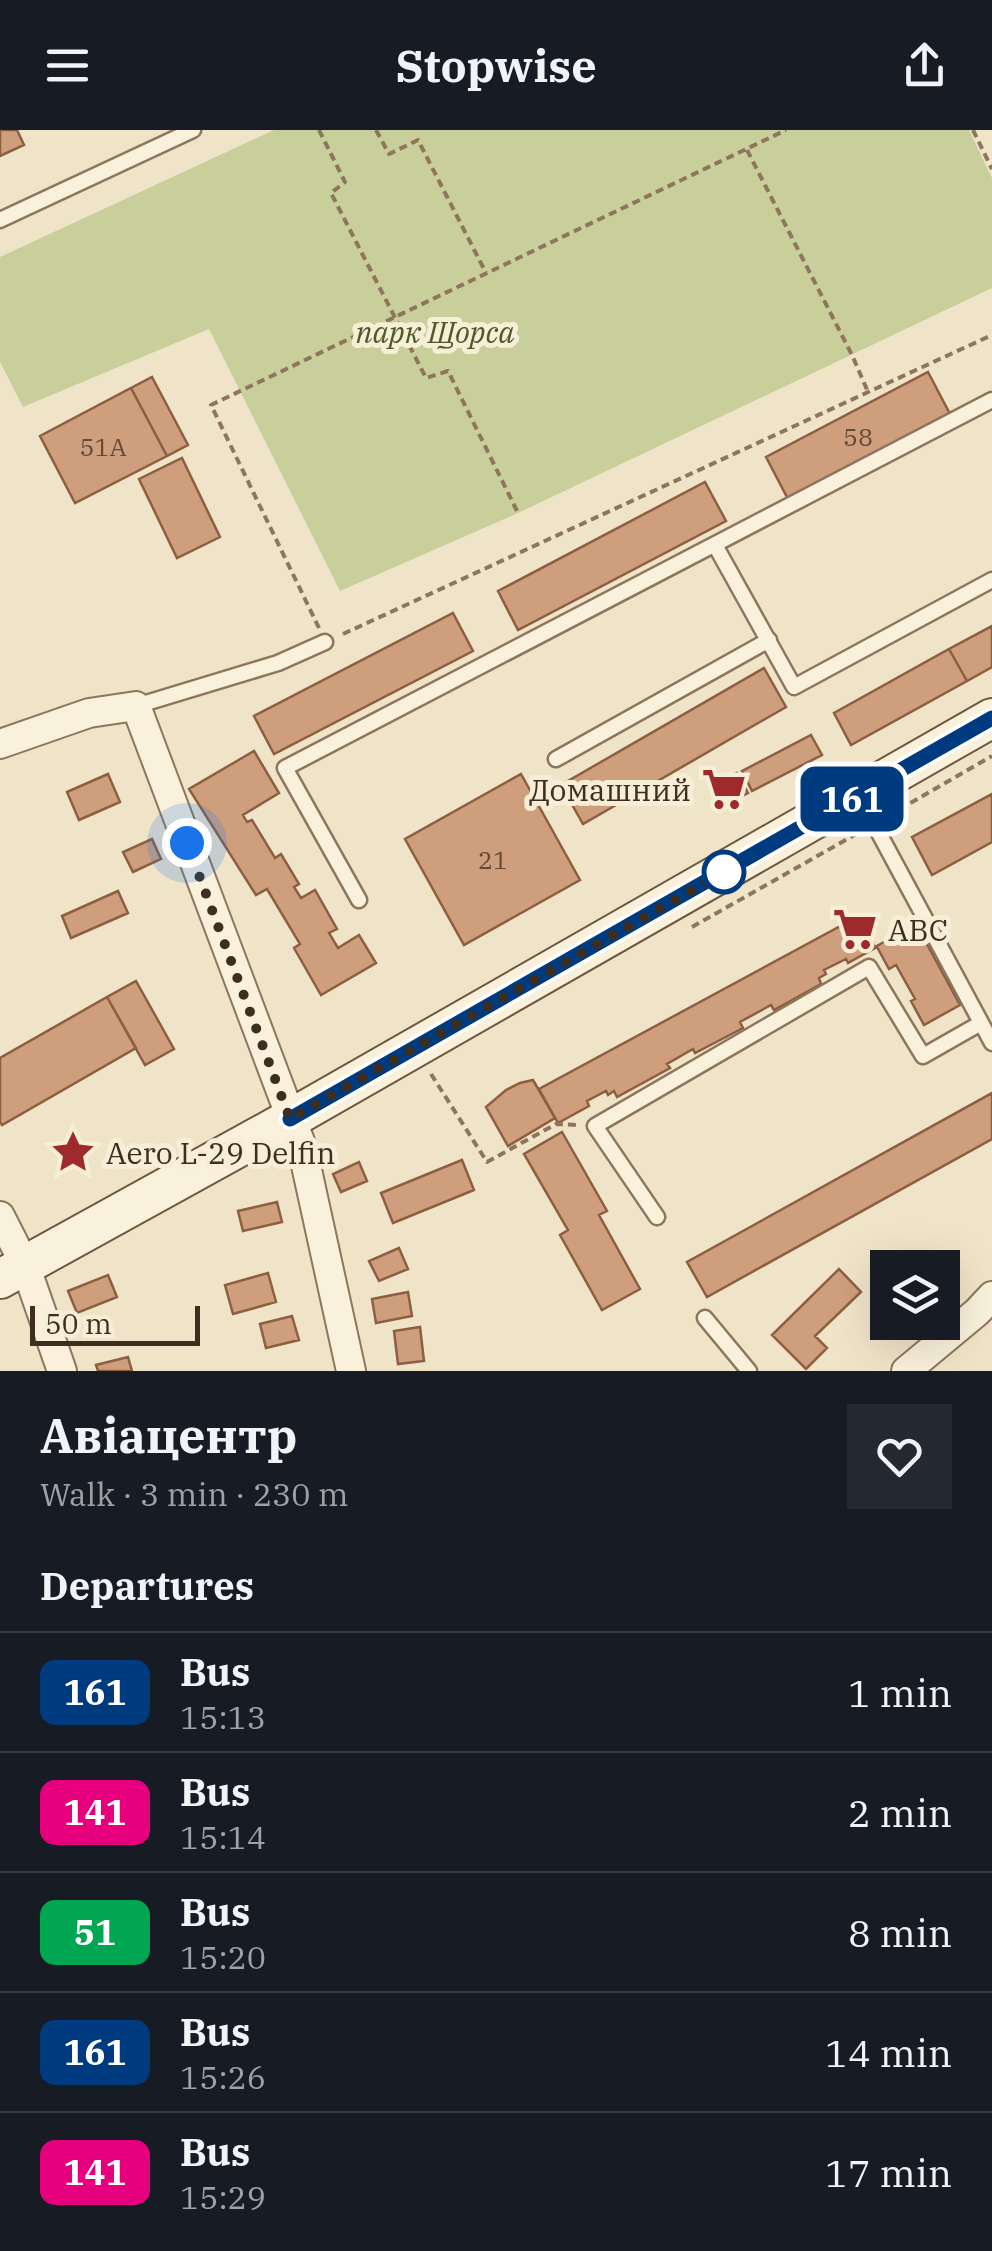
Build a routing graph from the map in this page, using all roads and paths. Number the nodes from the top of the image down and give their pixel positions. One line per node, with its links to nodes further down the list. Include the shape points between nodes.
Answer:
1 (193, 130): 8 (lane)
2 (319, 130): 10 (path, via 345,182 331,193)
3 (376, 130): 9 (path, via 389,154 418,140)
4 (786, 130): 6 (path)
5 (973, 130): 7 (path)
6 (746, 149): 9 (path); 12 (path)
7 (992, 168)
8 (0, 220)
9 (486, 273): 10 (path)
10 (395, 317): 14 (path, via 426,378 448,371); 18 (path, via 211,405)
11 (992, 335): 12 (path)
12 (868, 392): 18 (path)
13 (992, 400): 15 (lane)
14 (518, 513)
15 (715, 545): 17 (lane); 24 (lane, via 285,768)
16 (992, 580): 17 (lane, via 794,687)
17 (769, 640): 22 (lane)
18 (325, 642): 19 (lane, via 278,664)
19 (136, 706): 21 (street, via 89,712); 28 (street)
20 (992, 718): 23 (main road)
21 (0, 744)
22 (556, 760)
23 (859, 795): 25 (lane); 28 (main road)
24 (359, 900)
25 (981, 1022): 26 (lane); 29 (lane, via 923,1056 869,967)
26 (992, 1043)
27 (431, 1074): 29 (path, via 487,1162 556,1124)
28 (290, 1119): 32 (main road); 36 (street, via 302,1147)
29 (595, 1126): 31 (lane)
30 (0, 1216): 32 (street)
31 (657, 1218)
32 (12, 1272): 35 (street)
33 (987, 1310): 38 (street)
34 (705, 1318): 37 (lane)
35 (62, 1371)
36 (351, 1371)
37 (749, 1371)
38 (906, 1371)

